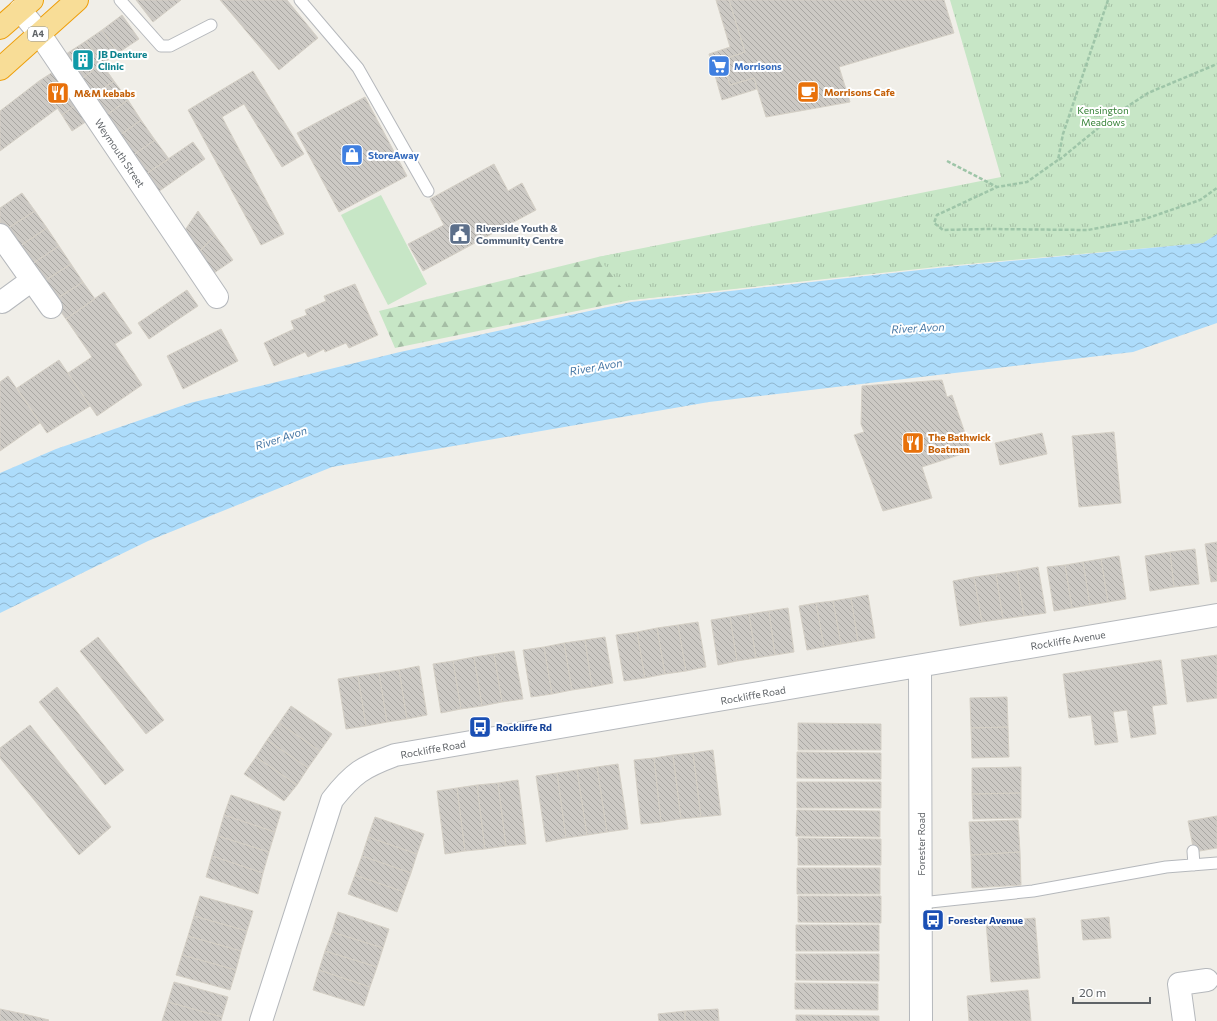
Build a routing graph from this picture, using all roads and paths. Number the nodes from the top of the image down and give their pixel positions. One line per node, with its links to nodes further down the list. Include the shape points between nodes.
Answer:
1 (77, 0): 8 (highway, A4)
2 (120, 0): 6 (lane, via 161,46 170,46)
3 (300, 0): 15 (lane, via 358,68)
4 (1108, 0): 11 (path, via 1063,134)
5 (26, 5): 7 (highway); 8 (street, Weymouth Street)
6 (211, 25)
7 (0, 28)
8 (39, 33): 10 (highway, A4); 18 (street, Weymouth Street)
9 (1217, 64): 11 (path, via 1148,93 1113,116)
10 (0, 69)
11 (1058, 160): 13 (path, via 1027,182)
12 (947, 161): 13 (path)
13 (997, 186): 14 (path, via 937,215 934,223 943,230 1088,230 1145,219 1200,200)
14 (1217, 188)
15 (428, 191)
16 (0, 235): 17 (street)
17 (32, 280): 19 (street); 20 (street)
18 (217, 297)
19 (2, 302)
20 (51, 307)
21 (1217, 615): 22 (street, Rockliffe Avenue)
22 (920, 666): 26 (street, Forester Road); 28 (street, Rockliffe Road, via 395,755 370,764 347,780 332,800)
23 (1193, 851): 25 (lane)
24 (1217, 863): 25 (lane)
25 (1194, 865): 26 (lane, via 1166,867 1033,891)
26 (921, 903): 29 (street, Forester Road)
27 (1207, 980): 30 (street, via 1179,984)
28 (261, 1021)
29 (921, 1021)
30 (1184, 1021)

